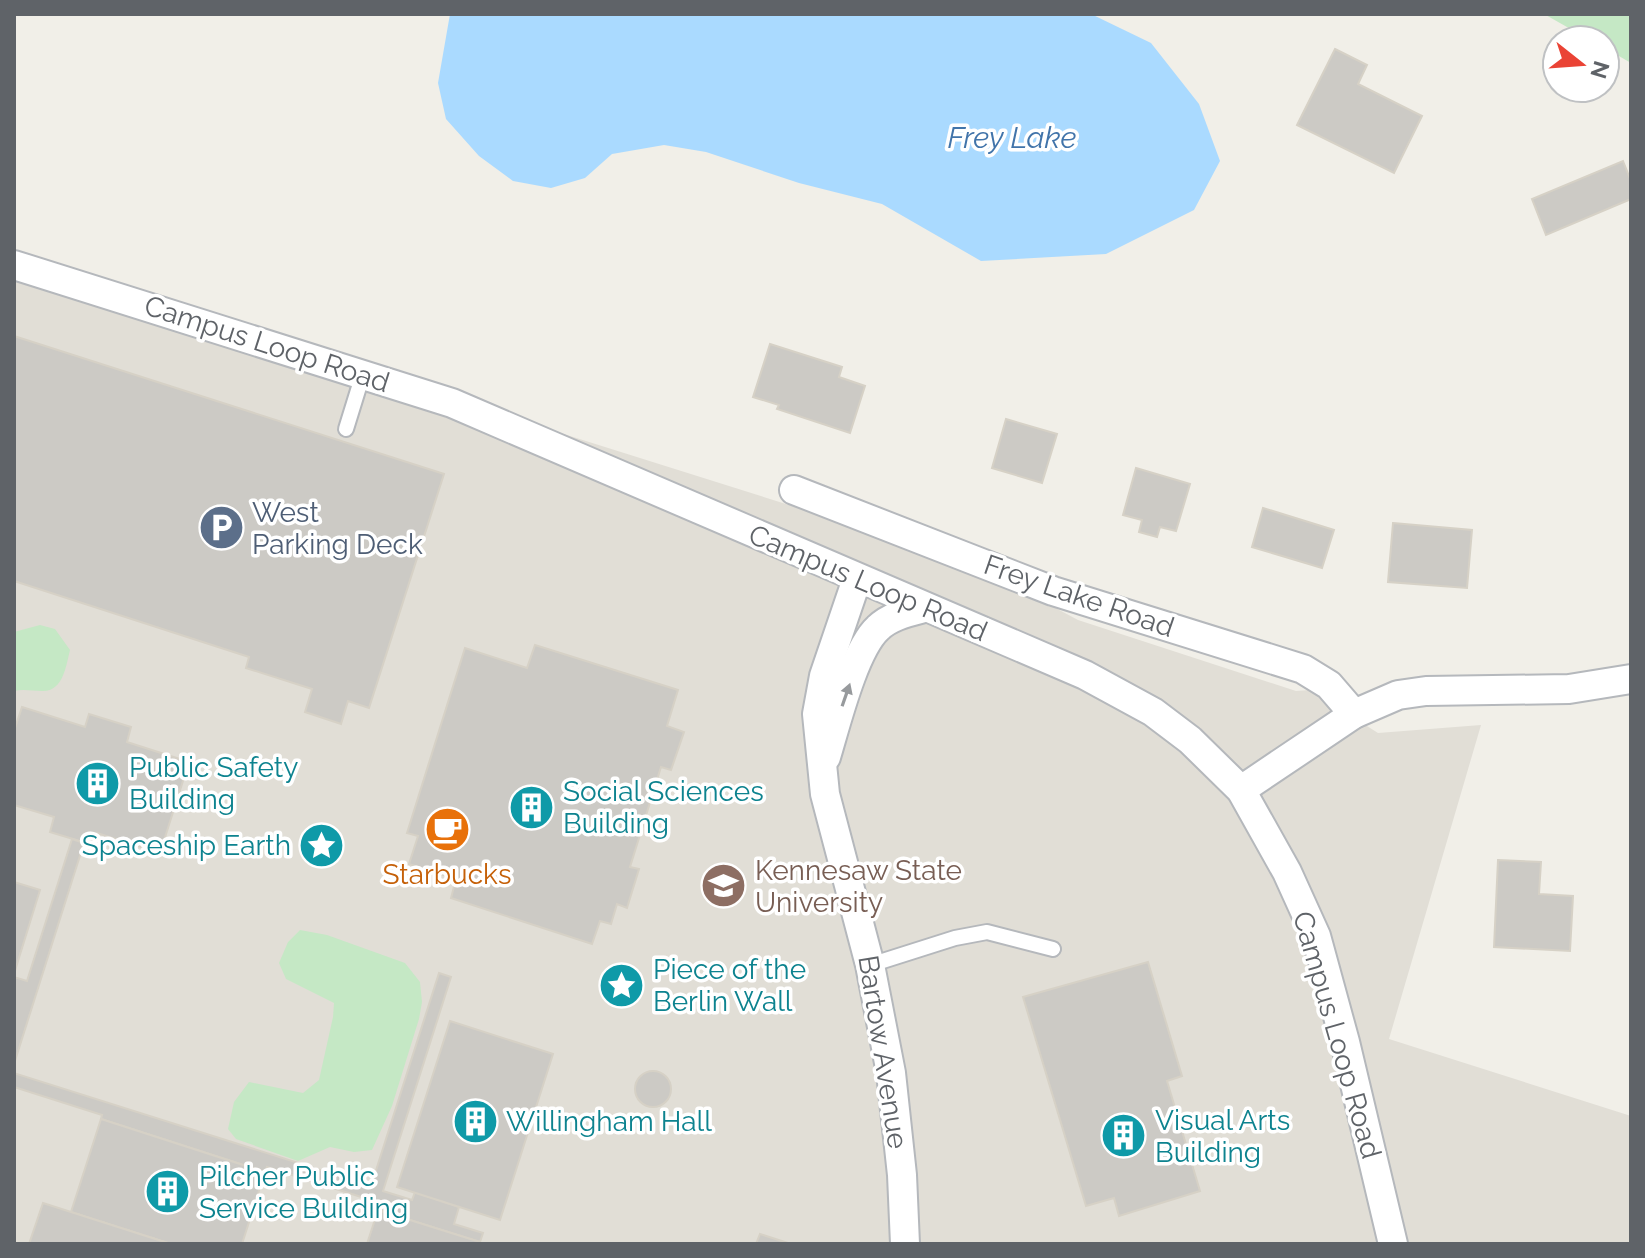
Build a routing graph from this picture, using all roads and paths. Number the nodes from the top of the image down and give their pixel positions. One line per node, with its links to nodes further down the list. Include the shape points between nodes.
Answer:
1 (14, 265): 2 (street, Campus Loop Road)
2 (363, 374): 3 (lane); 5 (street, Campus Loop Road, via 452,403)
3 (346, 429)
4 (794, 490): 8 (street, Frey Lake Road, via 1053,591 1303,669 1329,685)
5 (857, 579): 6 (street, Campus Loop Road); 9 (street, Bartow Avenue, via 819,701)
6 (924, 608): 9 (street, Bartow Avenue, one-way to 6, via 864,646 878,627); 10 (street, Campus Loop Road, via 1113,688 1190,740)
7 (1631, 679): 8 (street, via 1569,689 1426,691 1398,695)
8 (1354, 714): 10 (street)
9 (822, 769): 12 (street, Bartow Avenue)
10 (1241, 790): 14 (street, Campus Loop Road, via 1316,936)
11 (1053, 949): 12 (lane, via 987,932)
12 (870, 965): 13 (street, Bartow Avenue, via 891,1073)
13 (905, 1244)
14 (1393, 1244)

